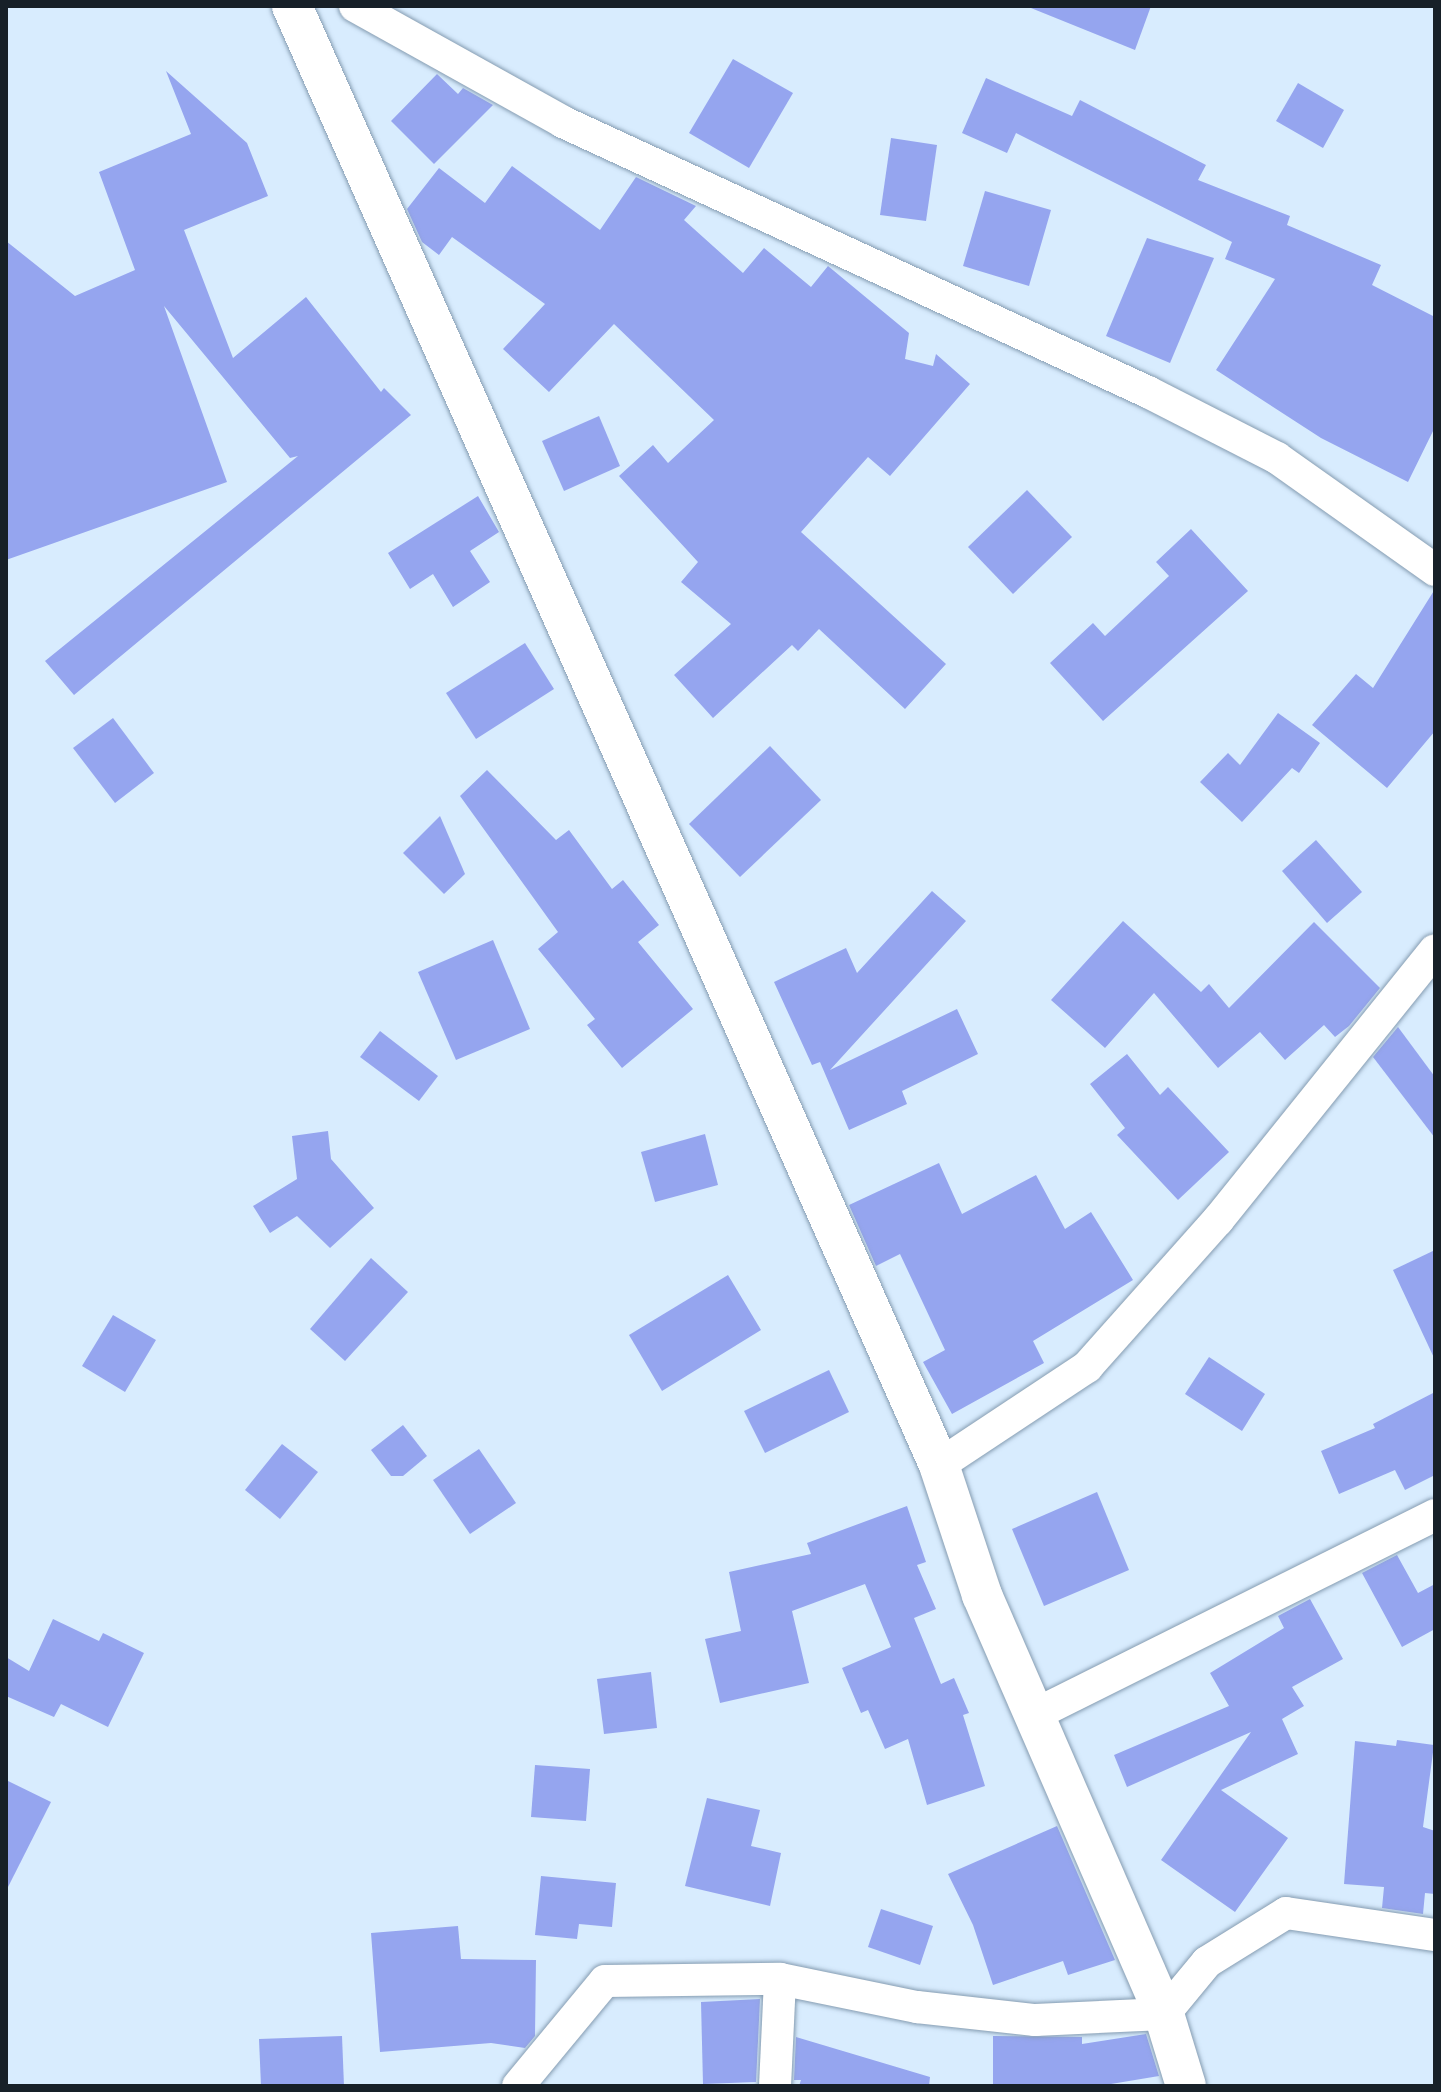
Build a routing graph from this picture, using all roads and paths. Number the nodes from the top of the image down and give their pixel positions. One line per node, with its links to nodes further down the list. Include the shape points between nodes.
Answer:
1 (292, 6): 5 (street)
2 (355, 6): 3 (street, via 563,122 1148,392 1277,458)
3 (1435, 570)
4 (1435, 950): 5 (street, via 1218,1220 1087,1367)
5 (939, 1465): 7 (street, via 982,1595)
6 (1435, 1515): 7 (street)
7 (1036, 1714): 10 (street)
8 (1435, 1935): 10 (street, via 1286,1913 1207,1962)
9 (780, 1979): 10 (street, via 917,2007 1035,2020); 11 (street, via 605,1981); 12 (street)
10 (1164, 2014): 13 (street)
11 (518, 2086)
12 (775, 2086)
13 (1186, 2086)

